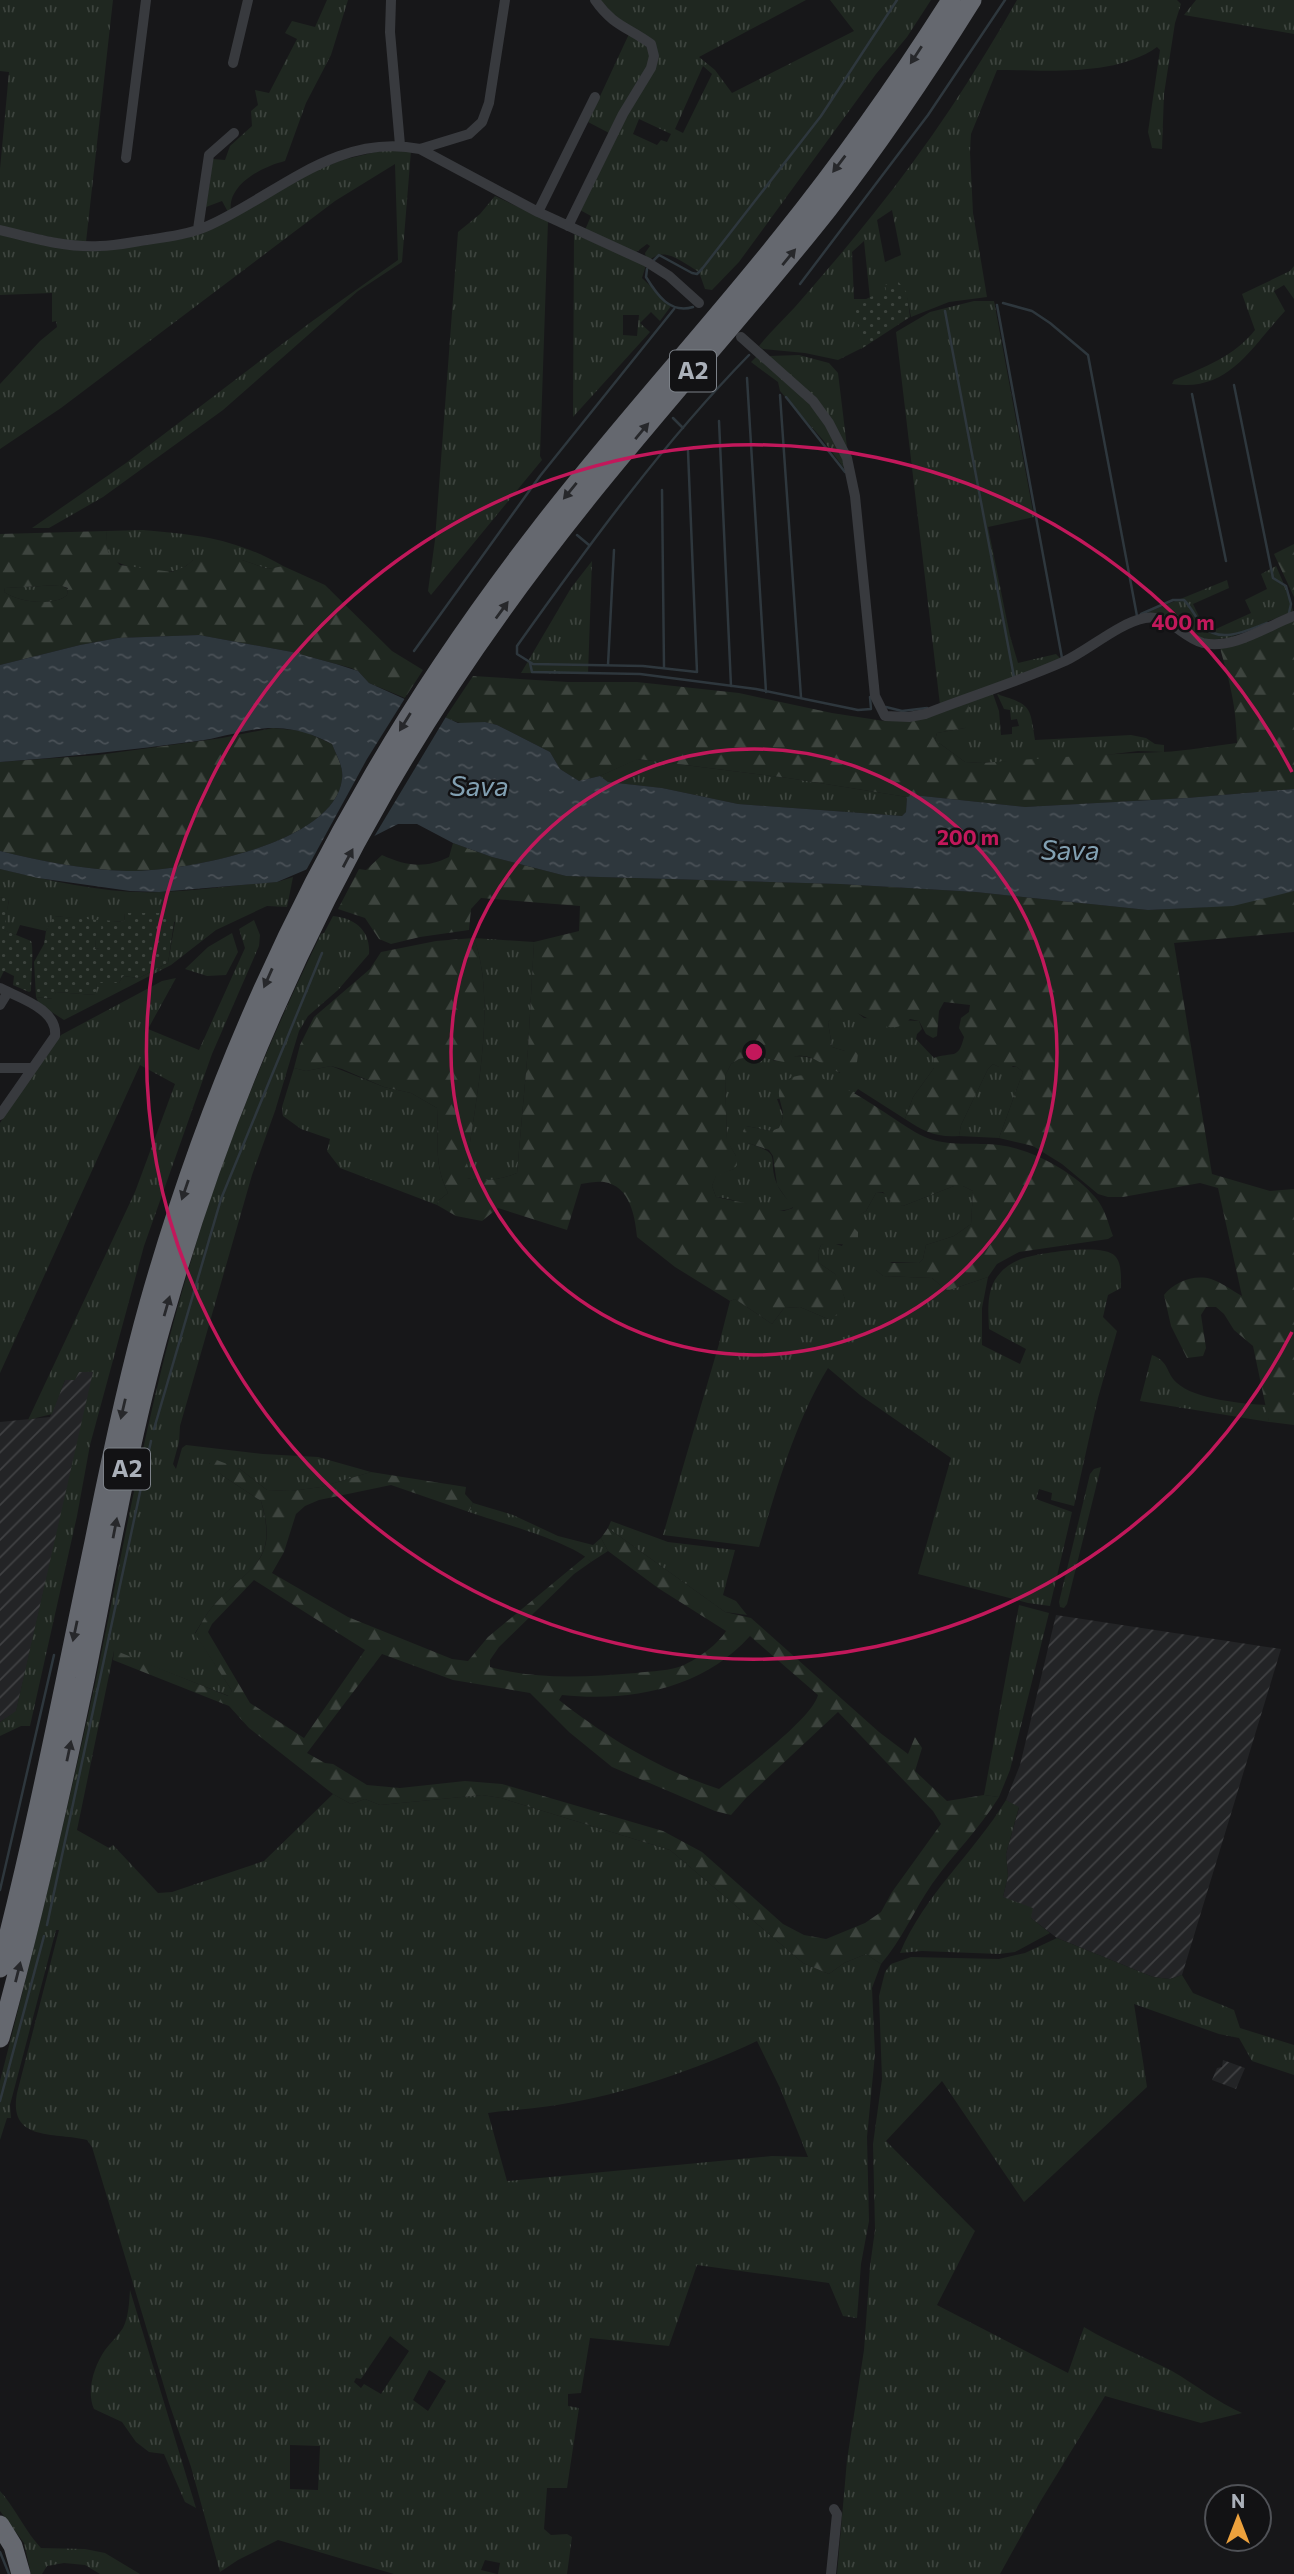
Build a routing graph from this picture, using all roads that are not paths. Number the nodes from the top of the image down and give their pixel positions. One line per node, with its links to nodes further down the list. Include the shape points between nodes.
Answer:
1 (146, 0): 13 (street)
2 (248, 0): 8 (street)
3 (391, 0): 11 (street)
4 (505, 0): 12 (street, via 482,122 468,134)
5 (595, 0): 15 (street, via 610,19 651,44 653,61)
6 (951, 0): 21 (highway, A2, one-way to 21, via 814,197 508,570 442,664 369,782)
7 (972, 0): 21 (highway, A2, one-way to 7, via 463,666 529,573 829,207 895,118)
8 (233, 63)
9 (595, 97): 14 (street)
10 (234, 133): 16 (street, via 209,155)
11 (400, 145): 12 (street); 16 (street, via 358,151 322,163)
12 (421, 149): 14 (street)
13 (126, 158)
14 (538, 212): 15 (street)
15 (568, 226): 18 (street, via 647,262)
16 (198, 229): 17 (street, via 99,247)
17 (0, 230)
18 (699, 303)
19 (741, 337): 20 (street, via 813,401 847,458 855,496 875,696 886,716 925,714 1062,662 1142,619 1156,617 1202,642 1218,644)
20 (1294, 616)
21 (307, 917): 27 (highway, A2, one-way to 27, via 223,1086 182,1195 149,1303); 28 (highway, A2, one-way to 21, via 39,1888 123,1488 166,1309 208,1179)
22 (4, 990): 23 (street); 25 (street, via 42,1010 56,1027)
23 (0, 1005)
24 (0, 1068): 25 (street)
25 (31, 1068): 26 (street)
26 (0, 1115)
27 (0, 1968)
28 (0, 2038)
29 (834, 2510): 32 (street)
30 (1, 2528): 31 (highway, via 17,2555)
31 (21, 2574)
32 (831, 2574)

